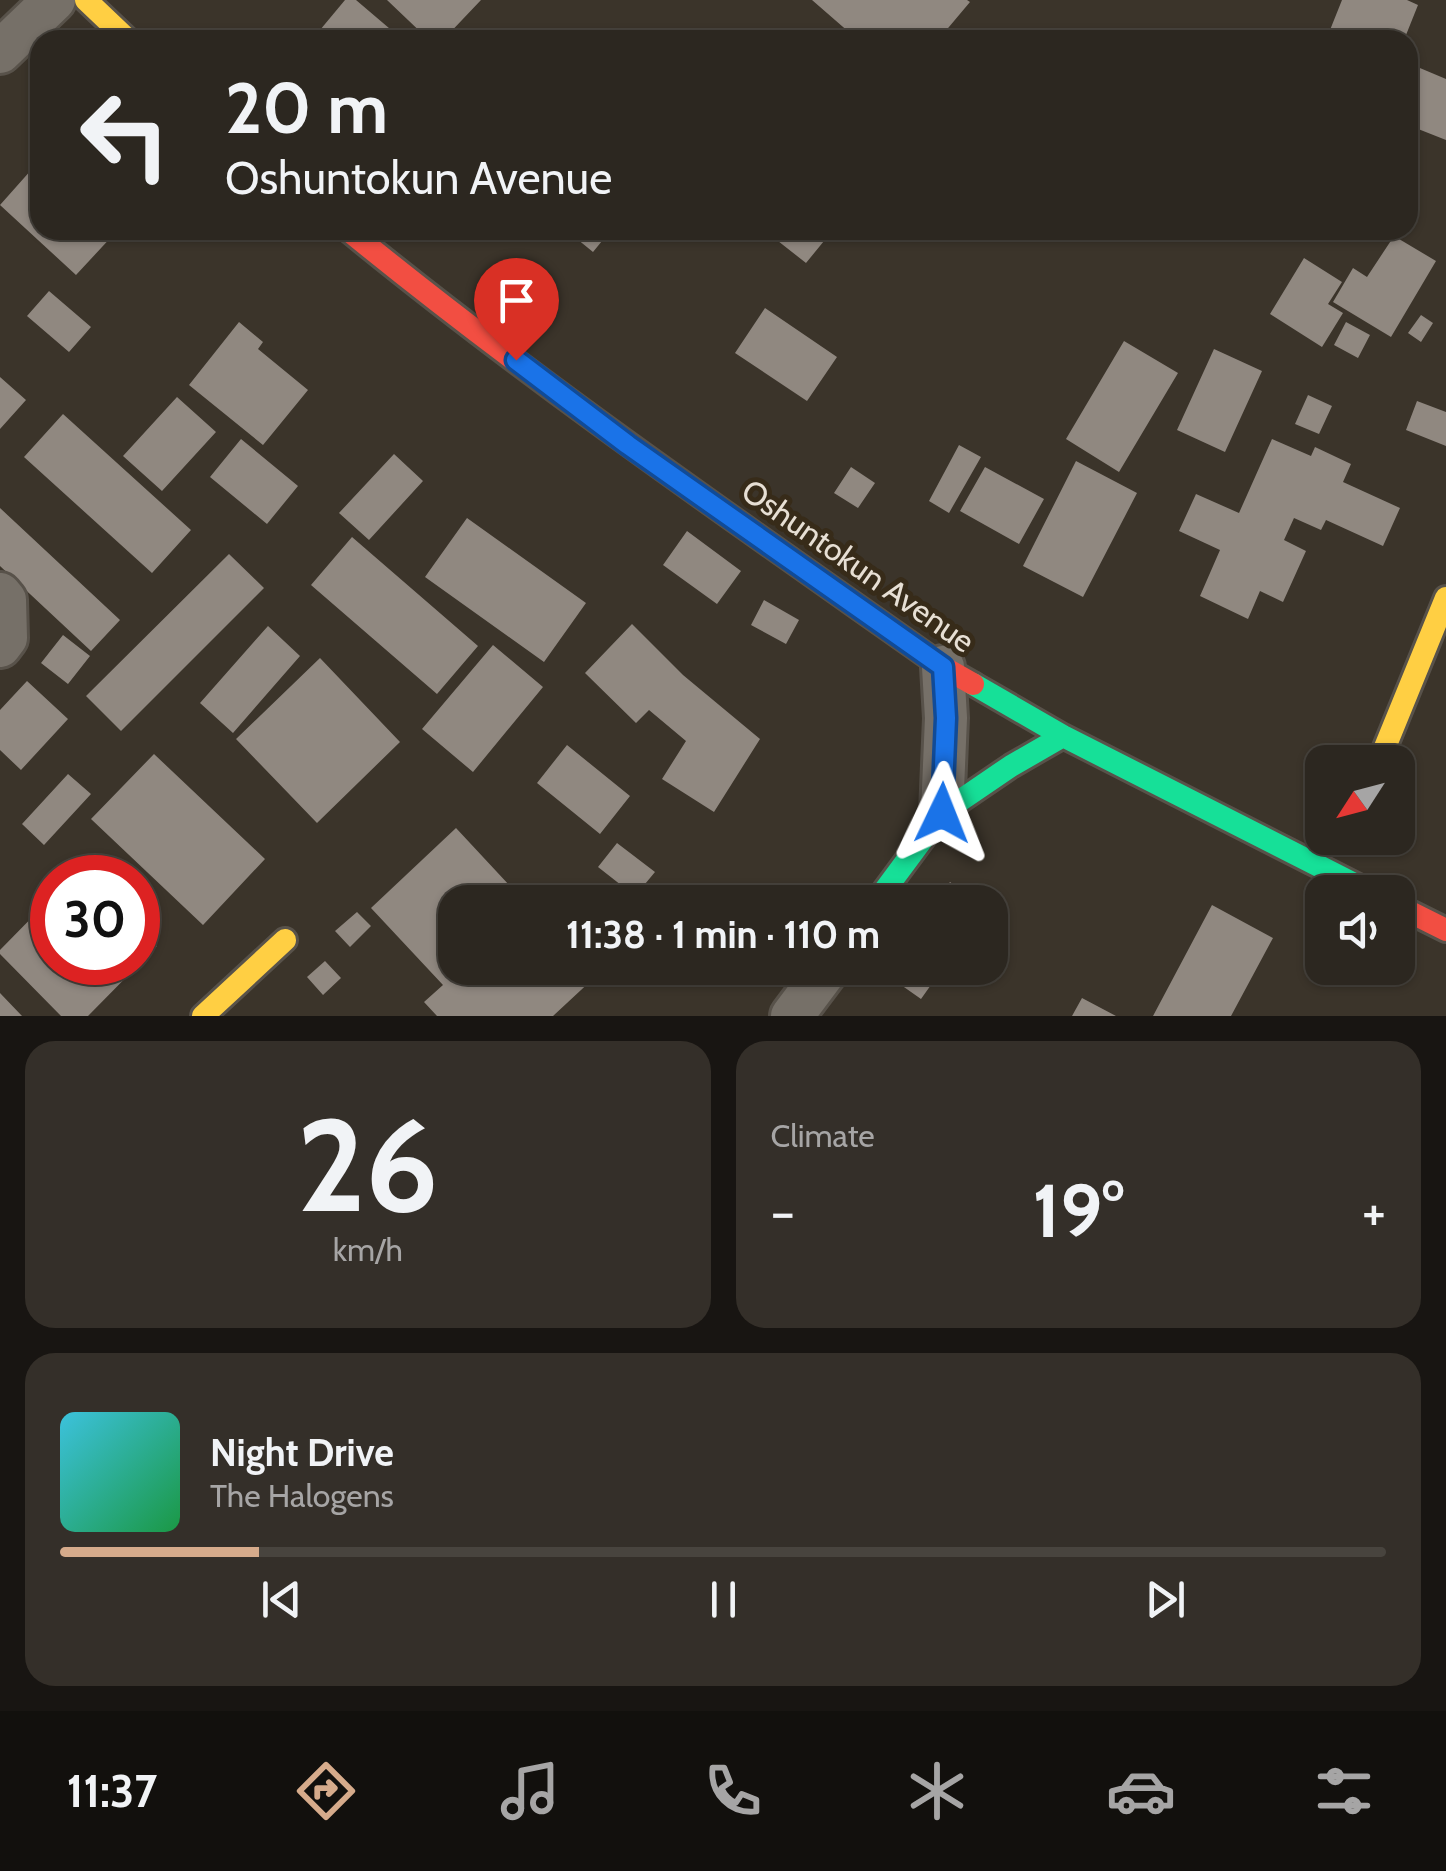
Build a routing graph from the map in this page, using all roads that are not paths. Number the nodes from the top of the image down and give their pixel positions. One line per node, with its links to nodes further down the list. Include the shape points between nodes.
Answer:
1 (54, 0): 4 (street)
2 (86, 0): 3 (main road)
3 (118, 30)
4 (0, 52)
5 (360, 240): 9 (main road, Oshuntokun Avenue, via 628,445)
6 (0, 594): 8 (street, via 6,600 6,638)
7 (1446, 598): 11 (main road)
8 (0, 646)
9 (943, 667): 10 (main road, Oshuntokun Avenue); 12 (street)
10 (1064, 736): 12 (main road); 14 (main road, Oshuntokun Avenue)
11 (1386, 745)
12 (942, 813): 15 (main road)
13 (1342, 855): 14 (main road)
14 (1334, 875)
15 (889, 885)
16 (1415, 914): 17 (main road)
17 (1446, 930)
18 (285, 940): 20 (main road)
19 (815, 985): 21 (street)
20 (202, 1016)
21 (792, 1016)

